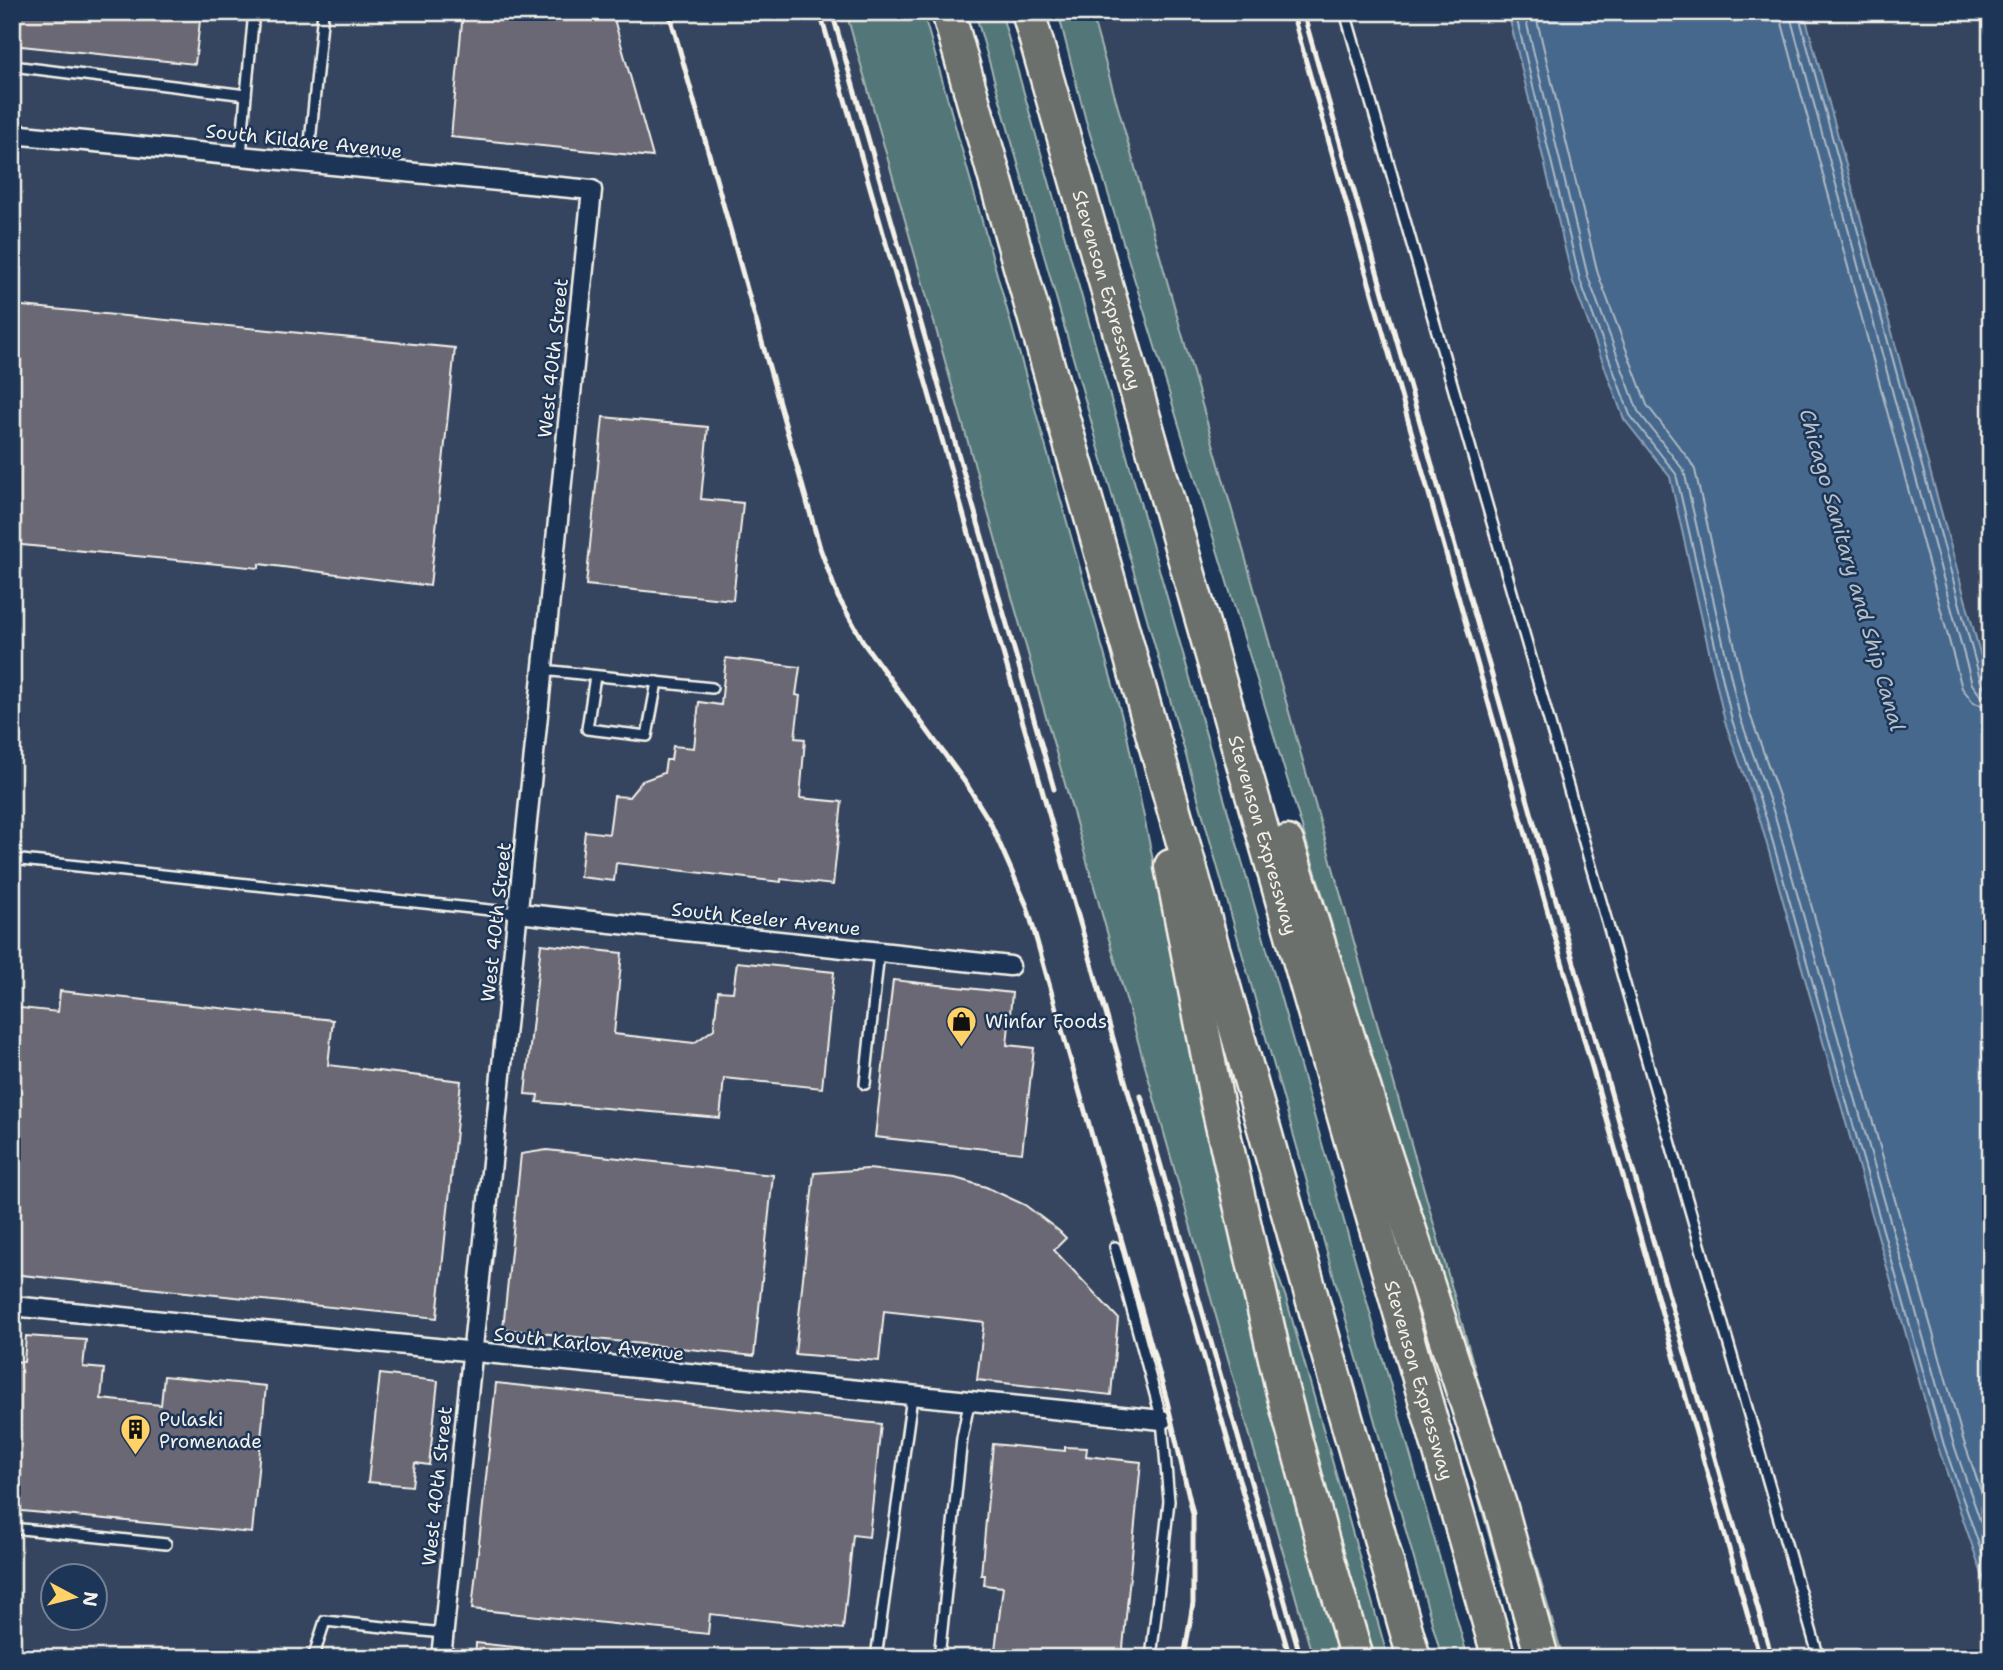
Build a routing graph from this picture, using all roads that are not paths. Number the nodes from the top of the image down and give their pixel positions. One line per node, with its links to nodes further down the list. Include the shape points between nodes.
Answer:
1 (254, 12): 7 (lane)
2 (323, 12): 10 (lane)
3 (948, 12): 17 (highway)
4 (1028, 12): 12 (highway, Stevenson Expressway)
5 (1345, 12): 41 (lane)
6 (12, 66): 7 (lane)
7 (246, 95): 9 (lane)
8 (12, 134): 9 (street, South Kildare Avenue)
9 (241, 156): 10 (street, South Kildare Avenue)
10 (308, 163): 11 (street, South Kildare Avenue)
11 (592, 190): 13 (street, West 40th Street)
12 (1211, 652): 39 (highway, Stevenson Expressway); 40 (highway, via 1270,789 1501,1508)
13 (543, 670): 14 (lane); 19 (street, West 40th Street)
14 (595, 676): 15 (lane); 15 (lane, via 587,729 647,736)
15 (657, 682): 16 (lane)
16 (712, 688)
17 (1151, 726): 32 (highway, via 1172,873 1217,1103 1282,1389); 38 (highway)
18 (12, 859): 19 (lane)
19 (518, 912): 20 (street, South Keeler Avenue); 25 (street, West 40th Street)
20 (880, 952): 21 (street, South Keeler Avenue); 22 (lane)
21 (1010, 966)
22 (864, 1084)
23 (1115, 1247): 28 (lane)
24 (12, 1306): 25 (street, South Karlov Avenue)
25 (472, 1353): 26 (street, South Karlov Avenue); 31 (street, West 40th Street)
26 (912, 1397): 27 (street, South Karlov Avenue); 35 (lane)
27 (969, 1403): 28 (street, South Karlov Avenue); 36 (lane, via 961,1438)
28 (1162, 1420): 37 (lane, via 1169,1501)
29 (12, 1528): 30 (lane)
30 (166, 1544)
31 (443, 1633): 33 (lane, via 325,1621); 34 (street, West 40th Street)
32 (1355, 1652)
33 (313, 1658)
34 (441, 1658)
35 (876, 1658)
36 (939, 1658)
37 (1151, 1658)
38 (1415, 1658)
39 (1499, 1658)
40 (1542, 1658)
41 (1819, 1658)

